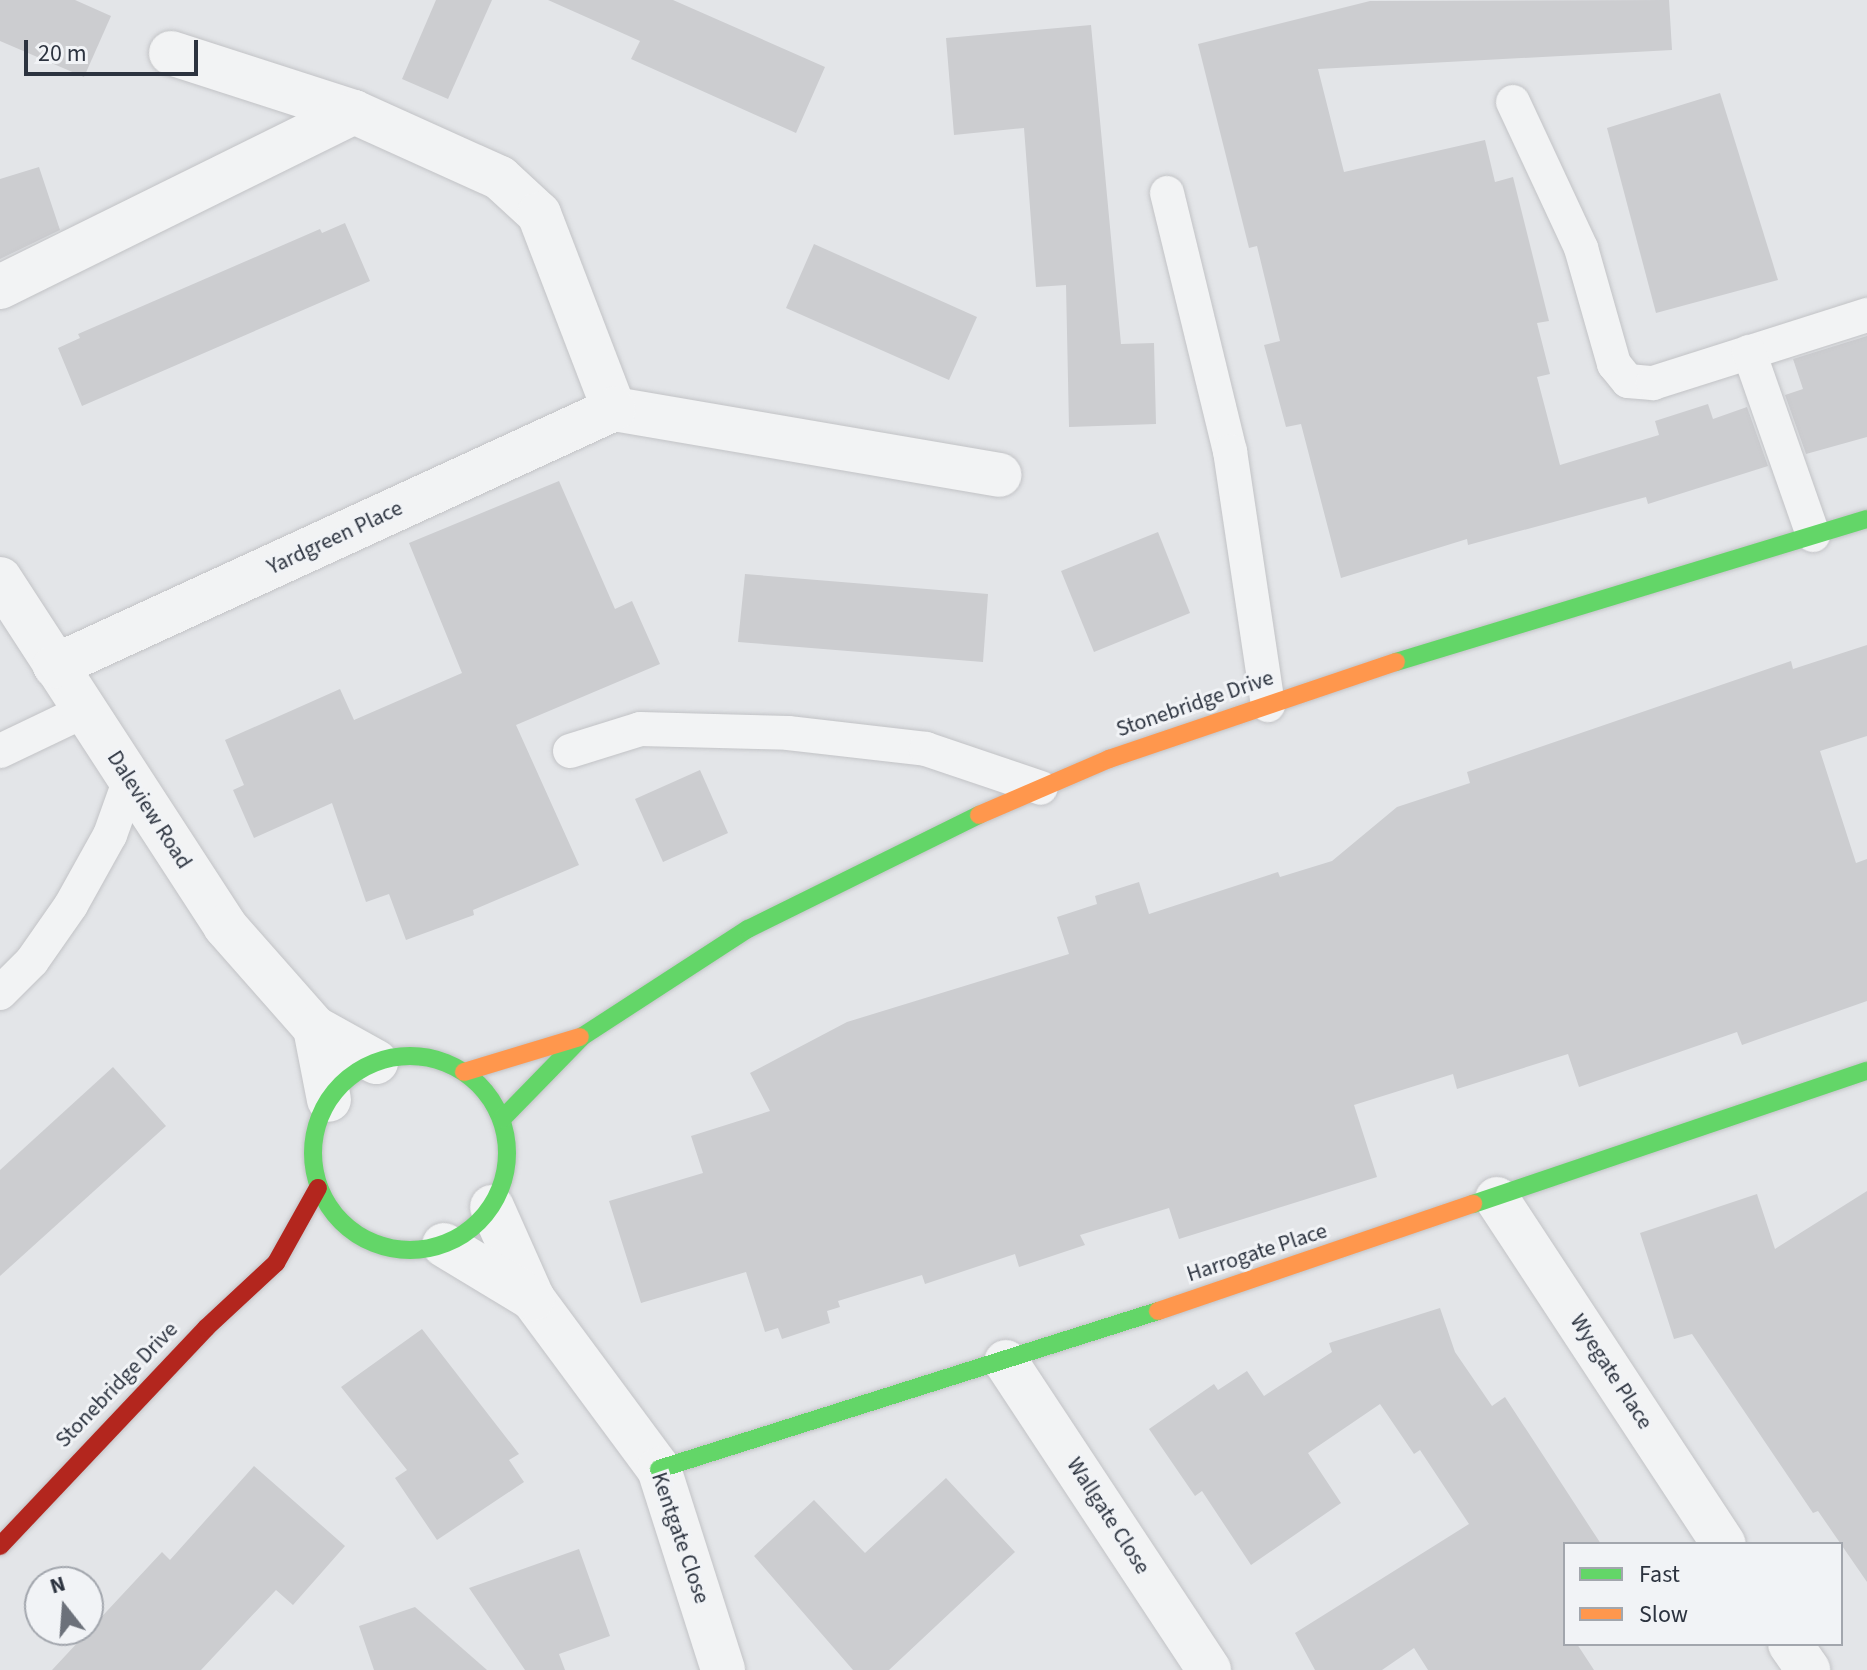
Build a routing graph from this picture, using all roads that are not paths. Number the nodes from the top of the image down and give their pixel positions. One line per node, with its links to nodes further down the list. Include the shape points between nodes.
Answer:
1 (171, 53): 3 (street)
2 (1513, 102): 7 (lane, via 1581,248 1614,364 1628,381 1653,383)
3 (354, 112): 5 (street); 8 (street, via 487,171 539,214)
4 (1167, 193): 14 (lane, via 1230,451)
5 (0, 287)
6 (1867, 315): 7 (lane)
7 (1749, 352): 11 (lane)
8 (614, 409): 9 (street); 13 (street, Yardgreen Place)
9 (999, 475)
10 (1867, 519): 11 (street, Stonebridge Drive)
11 (1813, 535): 14 (street, Stonebridge Drive)
12 (0, 579): 13 (street, Daleview Road)
13 (55, 666): 15 (street, Daleview Road)
14 (1268, 705): 19 (street, Stonebridge Drive)
15 (84, 711): 16 (lane); 18 (street, Daleview Road)
16 (0, 751)
17 (570, 751): 19 (lane, via 640,729 788,733 926,749)
18 (129, 782): 20 (lane, via 110,835 71,905 32,961); 21 (street, Daleview Road, via 225,926)
19 (1041, 788): 22 (street, Stonebridge Drive, via 916,842 748,929)
20 (0, 993)
21 (315, 1028): 23 (street, Daleview Road); 26 (street)
22 (583, 1036): 25 (street, Stonebridge Drive); 27 (street, Stonebridge Drive)
23 (376, 1062): 25 (street, via 422,1056); 26 (street, via 350,1077)
24 (1867, 1071): 29 (street, Harrogate Place)
25 (464, 1072): 27 (street)
26 (329, 1100): 28 (street, via 314,1143)
27 (502, 1119): 30 (street, via 507,1164)
28 (318, 1188): 31 (street); 35 (street, Stonebridge Drive)
29 (1497, 1199): 37 (street, Harrogate Place); 39 (street, Wyegate Place)
30 (492, 1207): 33 (street, via 471,1230); 36 (street, Kentgate Close)
31 (356, 1235): 32 (street); 33 (street, via 399,1250)
32 (329, 1244)
33 (444, 1245): 36 (street, Kentgate Close)
34 (302, 1254): 35 (street, Stonebridge Drive)
35 (276, 1263): 40 (street, Stonebridge Drive, via 151,1384)
36 (533, 1299): 38 (street, Kentgate Close)
37 (1006, 1362): 38 (street, Harrogate Place); 43 (street, Wallgate Close)
38 (659, 1469): 42 (street, Kentgate Close)
39 (1723, 1542)
40 (0, 1546)
41 (1791, 1646): 44 (street)
42 (723, 1670)
43 (1209, 1670)
44 (1808, 1670)

